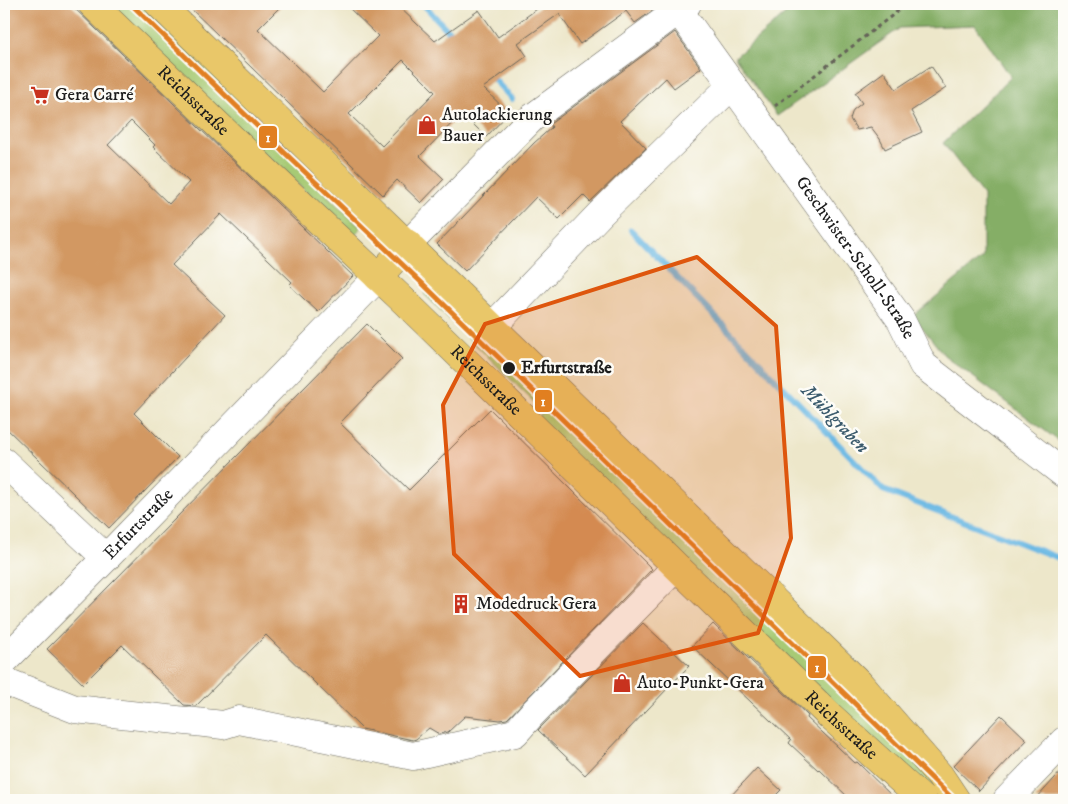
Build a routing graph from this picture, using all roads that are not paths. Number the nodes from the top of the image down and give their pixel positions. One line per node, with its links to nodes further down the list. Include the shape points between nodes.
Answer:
1 (92, 4): 6 (main road, Reichsstraße)
2 (159, 4): 5 (main road, Reichsstraße)
3 (680, 6): 4 (street, Geschwister-Scholl-Straße); 5 (street, via 532,118)
4 (732, 85): 7 (street, via 600,214); 9 (street, Geschwister-Scholl-Straße, via 902,320 923,365)
5 (408, 244): 6 (main road); 7 (main road, Reichsstraße)
6 (378, 277): 10 (street, Erfurtstraße); 11 (main road, Reichsstraße)
7 (493, 326): 16 (main road, Reichsstraße, via 859,684 940,776)
8 (4, 462): 10 (street)
9 (1064, 474)
10 (106, 558): 12 (street, Erfurtstraße)
11 (676, 567): 13 (street, via 516,733 414,756 239,720 223,726 74,709); 15 (main road, Reichsstraße, via 830,716)
12 (4, 661)
13 (4, 681)
14 (1064, 741): 17 (street)
15 (923, 800)
16 (956, 800)
17 (1007, 800)

